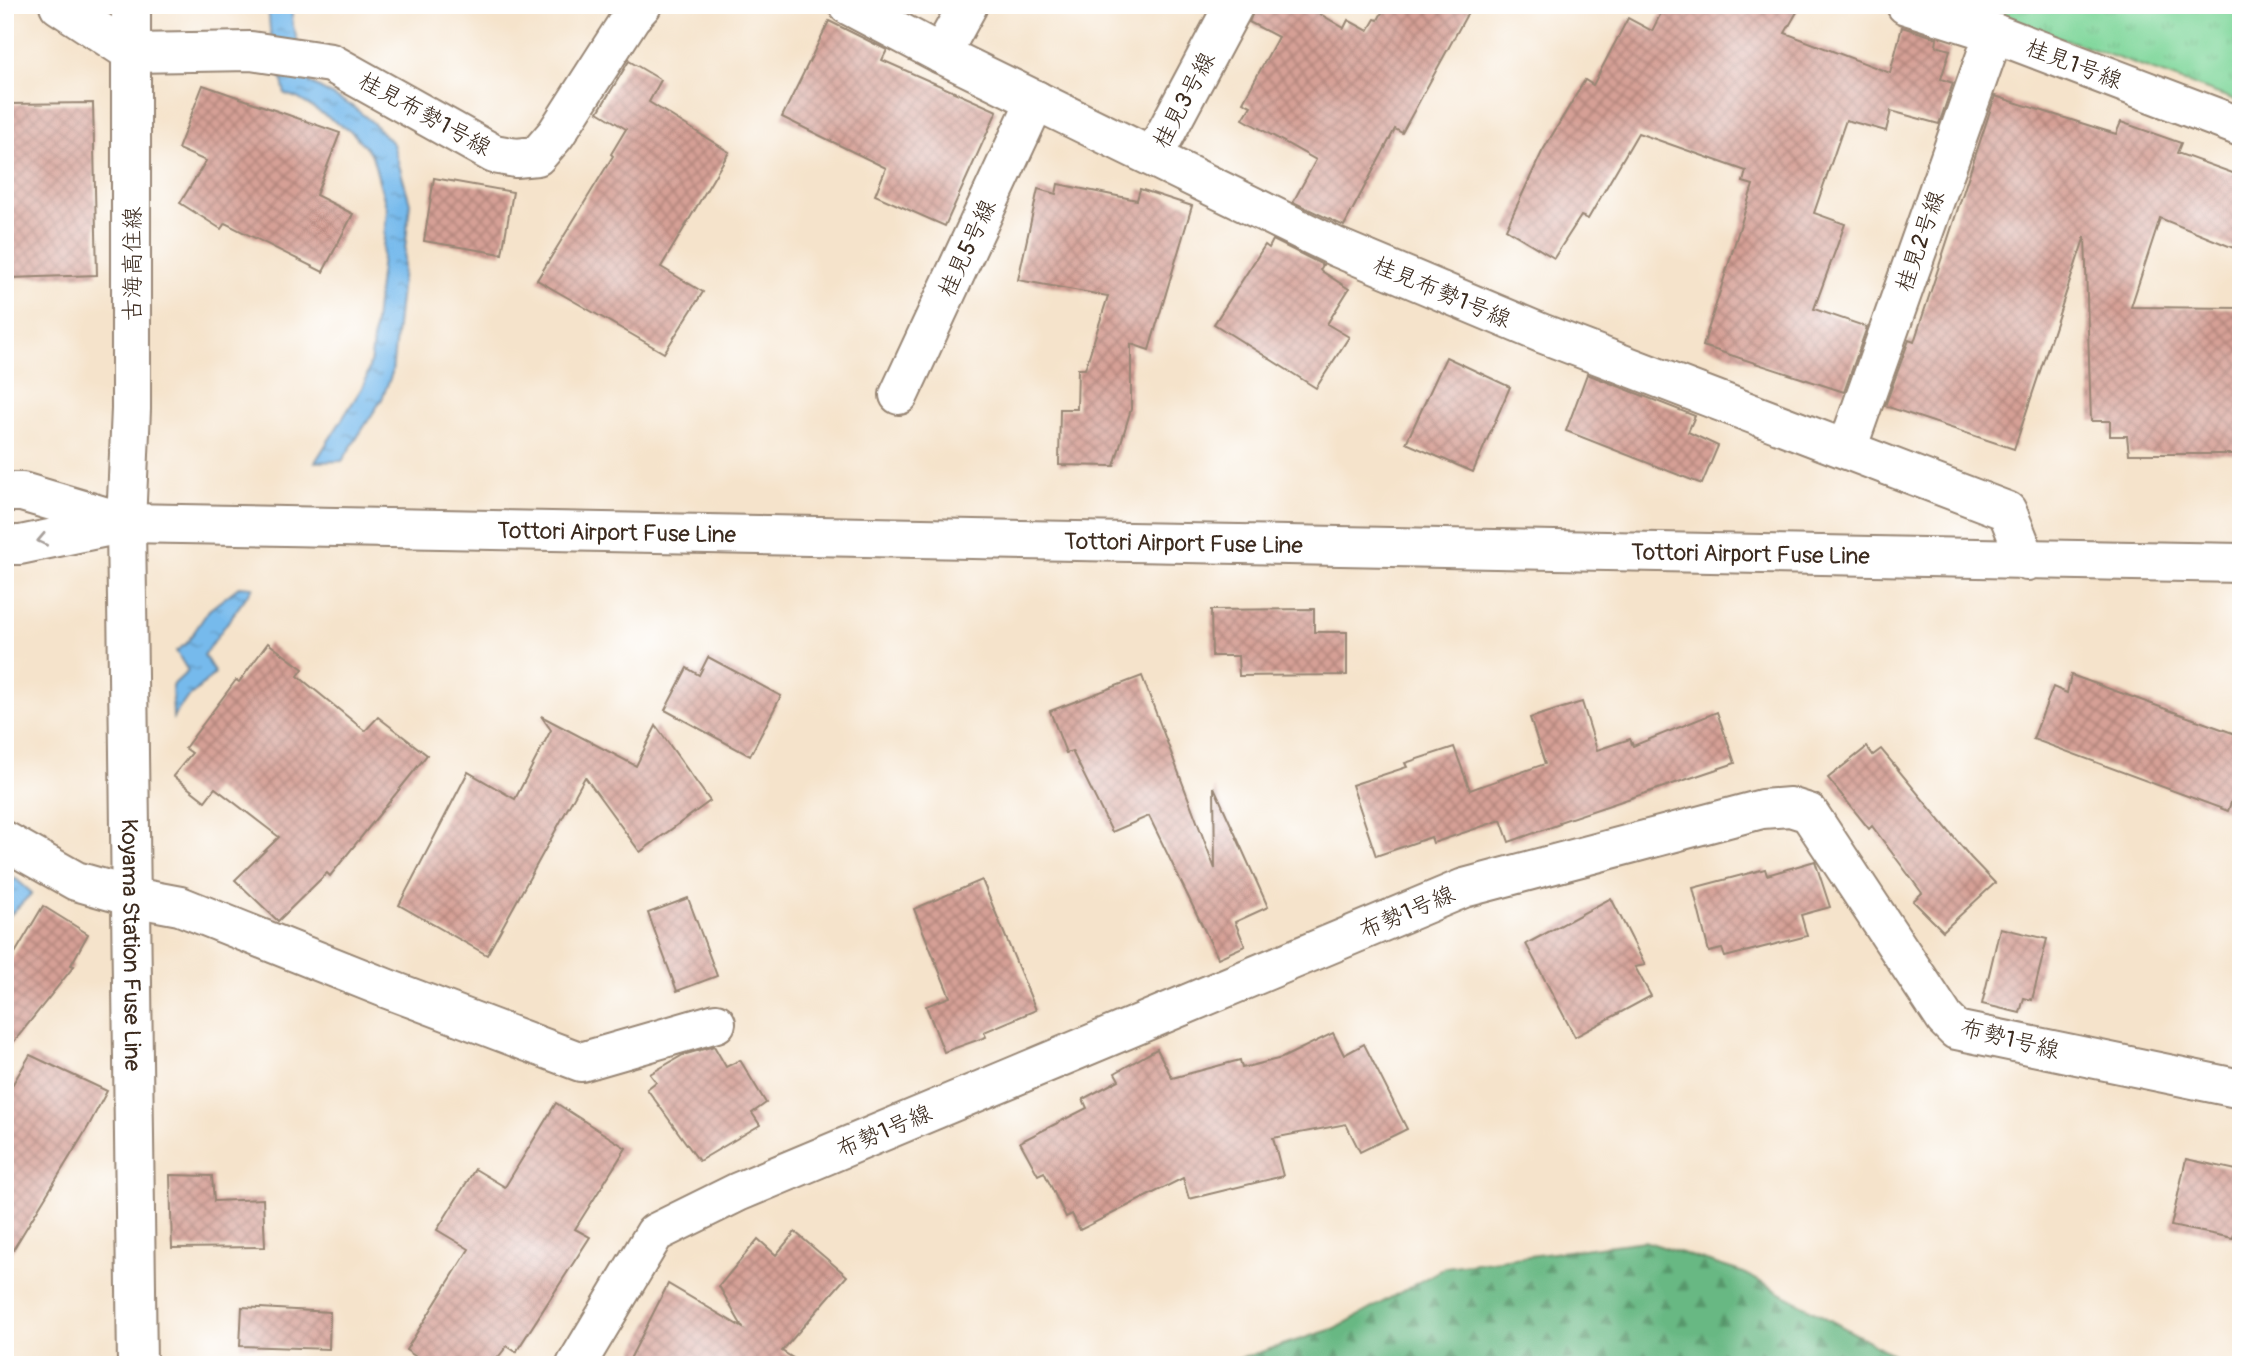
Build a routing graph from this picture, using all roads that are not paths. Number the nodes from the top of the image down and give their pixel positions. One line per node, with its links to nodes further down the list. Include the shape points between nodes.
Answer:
1 (59, 5): 9 (street)
2 (131, 5): 9 (street, 古海高住線)
3 (642, 5): 9 (street, 桂見布勢1号線, via 556,134 537,156 516,158 494,154 331,63 251,51)
4 (848, 5): 10 (street, 桂見布勢1号線)
5 (968, 5): 10 (street)
6 (1234, 5): 13 (street, 桂見3号線)
7 (1906, 5): 8 (street, 桂見1号線)
8 (1994, 33): 12 (street, 桂見1号線); 15 (street, 桂見2号線)
9 (132, 53): 17 (street, 古海高住線, via 131,409)
10 (941, 54): 11 (street, 桂見布勢1号線)
11 (1036, 100): 13 (street, 桂見布勢1号線); 14 (street, 桂見5号線)
12 (2241, 127)
13 (1153, 158): 15 (street, 桂見布勢1号線, via 1336,247 1541,333)
14 (899, 395)
15 (1847, 449): 19 (street, 桂見布勢1号線, via 2007,511)
16 (5, 492): 17 (street, via 22,492)
17 (126, 523): 18 (street, one-way to 18); 19 (street, Tottori Airport Fuse Line); 22 (street, Koyama Station Fuse Line)
18 (5, 545)
19 (2027, 561): 20 (street, Tottori Airport Fuse Line)
20 (2241, 563)
21 (5, 841): 22 (street, via 76,881)
22 (132, 897): 23 (street, via 180,906 581,1062); 25 (street, Koyama Station Fuse Line)
23 (716, 1023)
24 (2241, 1089): 26 (street, 布勢1号線, via 1956,1030 1809,813 1790,807 1762,809 1464,888 738,1192 655,1233)
25 (137, 1365)
26 (576, 1365)

